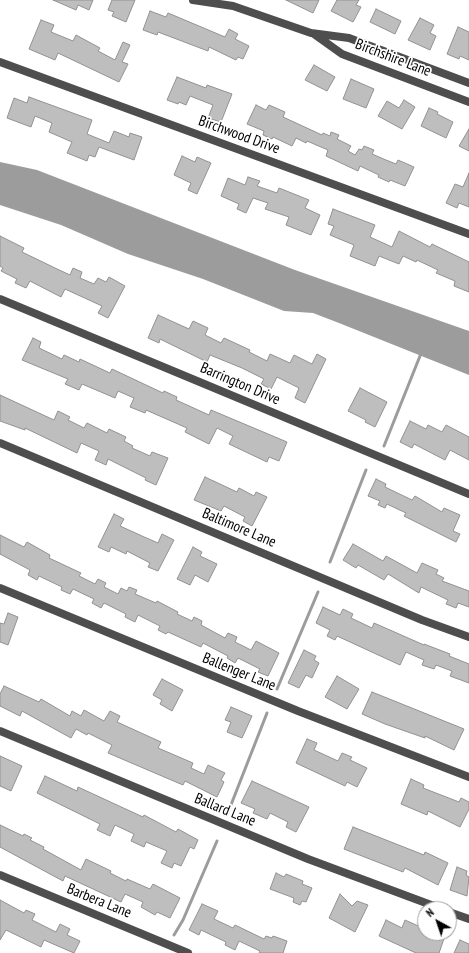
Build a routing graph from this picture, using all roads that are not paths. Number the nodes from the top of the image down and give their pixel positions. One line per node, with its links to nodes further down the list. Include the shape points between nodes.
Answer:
1 (193, 0): 3 (street, Birchshire Lane)
2 (224, 0): 3 (street, Birchshire Lane)
3 (233, 6): 4 (street, Birchshire Lane)
4 (311, 33): 6 (street, Birchshire Lane, via 349,38); 7 (street, Birchshire Lane, via 342,54)
5 (0, 62): 8 (street, Birchwood Drive)
6 (469, 83)
7 (469, 102)
8 (469, 234)
9 (0, 299): 11 (street, Barrington Drive)
10 (0, 443): 13 (street, Baltimore Lane, via 422,620)
11 (469, 494)
12 (0, 588): 15 (street, Ballenger Lane, via 298,712)
13 (469, 637)
14 (0, 731): 17 (street, Ballard Lane, via 308,859)
15 (469, 777)
16 (0, 875): 20 (street, Barbera Lane)
17 (421, 901)
18 (457, 915): 19 (street)
19 (469, 919)
20 (188, 953)

